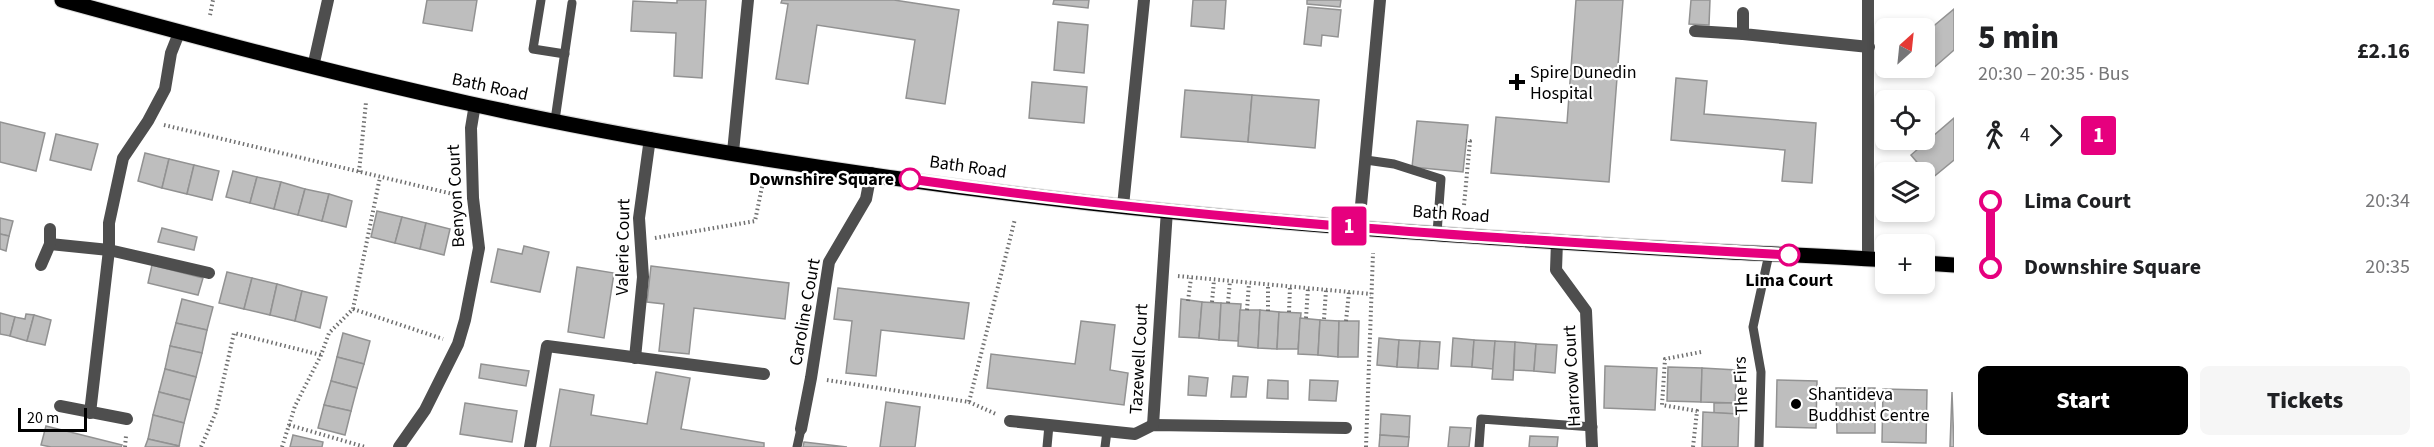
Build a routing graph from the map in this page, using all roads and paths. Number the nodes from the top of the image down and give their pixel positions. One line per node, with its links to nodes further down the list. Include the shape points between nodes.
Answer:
1 (62, 0): 13 (main road, Bath Road)
2 (213, 0): 11 (path)
3 (328, 0): 17 (street)
4 (541, 0): 16 (lane, via 534,49)
5 (748, 0): 24 (street)
6 (1144, 0): 32 (street)
7 (1380, 0): 25 (street)
8 (1868, 0): 15 (street)
9 (572, 3): 16 (lane)
10 (1743, 13): 14 (street)
11 (210, 15)
12 (1695, 31): 14 (street)
13 (179, 33): 17 (main road, Bath Road); 21 (street, via 165,89)
14 (1743, 34): 15 (street)
15 (1869, 47): 44 (street)
16 (565, 54): 20 (lane)
17 (313, 68): 19 (main road, Bath Road)
18 (366, 102): 26 (path)
19 (475, 104): 20 (main road, Bath Road); 30 (street, Benyon Court, via 471,128)
20 (555, 120): 22 (main road, Bath Road)
21 (148, 121): 26 (path); 41 (street, via 123,158 108,223)
22 (650, 138): 24 (main road, Bath Road); 38 (street, Valerie Court, via 639,218)
23 (1466, 141): 31 (path, via 1470,141)
24 (733, 153): 27 (main road, Bath Road)
25 (1366, 160): 35 (street); 37 (lane, via 1441,179)
26 (359, 172): 28 (path)
27 (871, 173): 32 (main road, Bath Road); 76 (street, Caroline Court, via 866,199 829,262)
28 (380, 177): 30 (path); 64 (path)
29 (763, 182): 38 (path, via 755,221)
30 (473, 198): 71 (street, Benyon Court, via 479,248)
31 (1464, 205)
32 (1123, 206): 33 (main road, Bath Road)
33 (1167, 210): 35 (main road, Bath Road); 50 (street, Tazewell Court)
34 (1014, 219): 77 (path)
35 (1359, 227): 37 (main road, Bath Road)
36 (50, 229): 40 (street)
37 (1437, 233): 39 (main road, Bath Road)
38 (641, 241): 74 (street, Valerie Court, via 643,277)
39 (1557, 241): 43 (main road, Bath Road); 85 (street, Harrow Court, via 1556,270 1586,311)
40 (50, 244): 41 (street); 47 (street)
41 (110, 250): 49 (street); 79 (street)
42 (1373, 253): 60 (path)
43 (1769, 254): 44 (main road, Bath Road); 101 (lane, The Firs, via 1753,327 1761,372)
44 (1868, 259): 45 (main road, Bath Road)
45 (1875, 259)
46 (1935, 264): 48 (main road)
47 (41, 265)
48 (1954, 265)
49 (209, 273)
50 (1162, 275): 51 (path); 84 (street, Tazewell Court)
51 (1191, 278): 52 (path); 61 (path)
52 (1214, 280): 53 (path); 62 (path)
53 (1230, 281): 54 (path); 63 (path)
54 (1250, 283): 55 (path); 65 (path)
55 (1268, 285): 56 (path); 66 (path)
56 (1290, 287): 57 (path); 67 (path)
57 (1308, 288): 58 (path); 68 (path)
58 (1326, 290): 59 (path); 69 (path)
59 (1349, 292): 60 (path); 70 (path)
60 (1371, 294): 97 (path)
61 (1188, 301)
62 (1212, 302)
63 (1228, 303)
64 (353, 309): 71 (path); 73 (path, via 329,333)
65 (1247, 310)
66 (1268, 311)
67 (1289, 312)
68 (1306, 318)
69 (1324, 319)
70 (1346, 321)
71 (458, 344): 92 (street, Benyon Court, via 425,410)
72 (1701, 352): 100 (path, via 1665,359 1662,405 1696,411)
73 (321, 355): 82 (path); 89 (path, via 234,333 216,412)
74 (635, 358): 75 (street); 93 (street, via 547,346)
75 (764, 374)
76 (811, 378): 77 (path); 87 (street, Caroline Court)
77 (969, 402): 81 (path)
78 (60, 406): 79 (street)
79 (90, 412): 80 (street)
80 (127, 419)
81 (1010, 421): 83 (street)
82 (289, 425): 90 (path); 91 (path)
83 (1049, 425): 88 (street); 95 (lane)
84 (1153, 425): 86 (street, Tazewell Court); 88 (street, via 1135,434)
85 (1593, 427): 98 (lane, via 1481,419); 99 (street, Harrow Court)
86 (1346, 428)
87 (801, 429): 94 (lane)
88 (1107, 431): 96 (lane)
89 (201, 447)
90 (282, 447)
91 (365, 447)
92 (399, 447)
93 (530, 447)
94 (797, 447)
95 (1047, 447)
96 (1105, 447)
97 (1366, 447)
98 (1479, 447)
99 (1592, 447)
100 (1693, 447)
101 (1759, 447)

